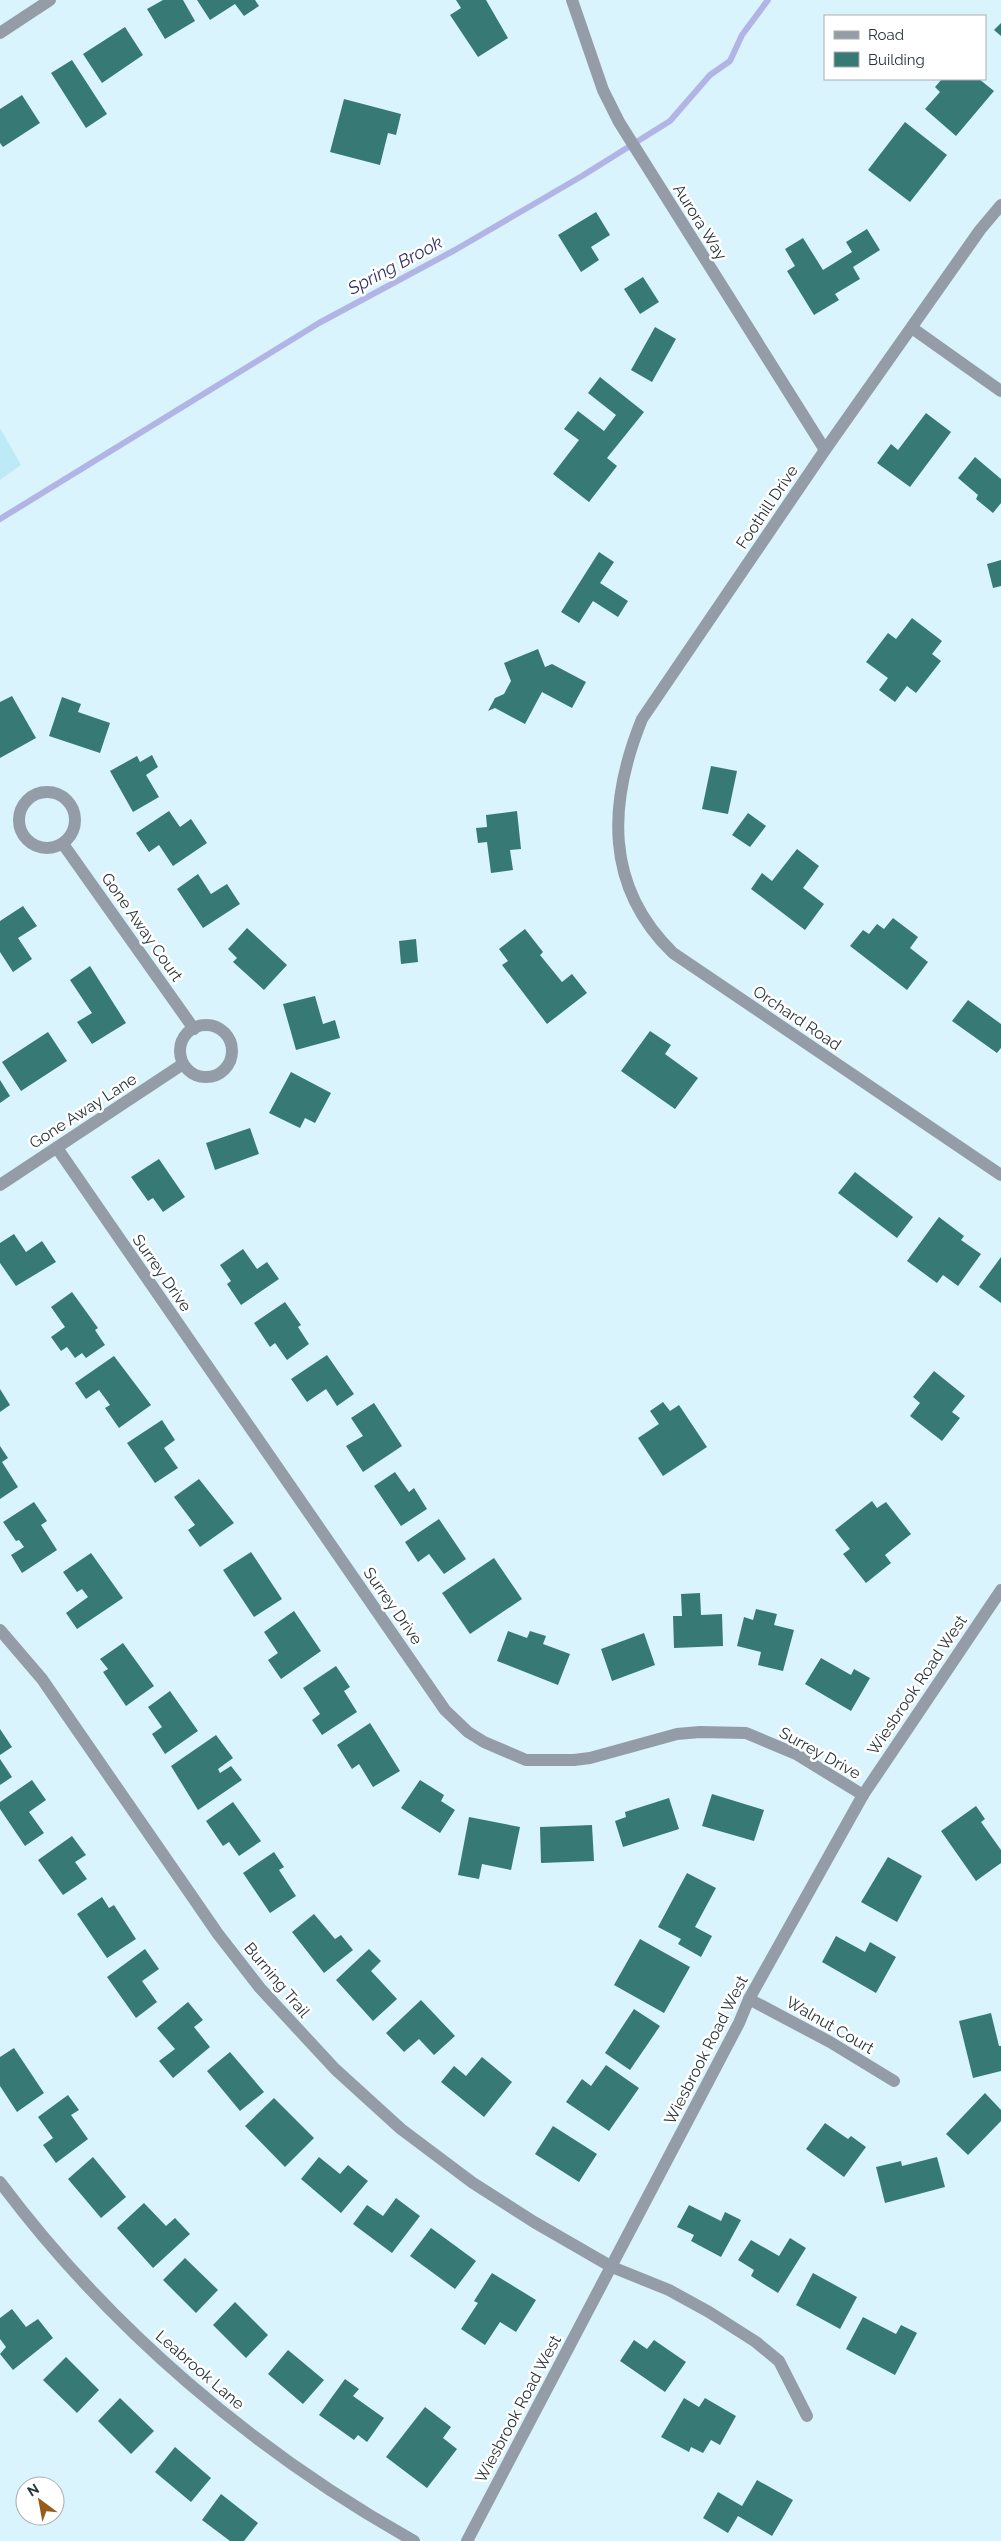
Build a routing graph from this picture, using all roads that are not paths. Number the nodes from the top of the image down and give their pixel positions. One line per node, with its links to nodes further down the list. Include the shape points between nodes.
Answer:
1 (50, 0): 3 (street)
2 (572, 0): 7 (street, Aurora Way, via 598,75 619,122)
3 (0, 34)
4 (1001, 205): 5 (street, Foothill Drive)
5 (912, 328): 6 (street); 7 (street, Foothill Drive)
6 (1001, 391)
7 (825, 450): 9 (street, Foothill Drive, via 642,719 628,753 622,782)
8 (63, 844): 8 (street, via 75,825 71,804 53,792 31,796 19,814 23,836 42,848); 10 (street, Gone Away Court)
9 (619, 852): 13 (street, Orchard Road, via 628,890 637,909 673,953)
10 (194, 1029): 11 (street, via 182,1044); 11 (street, via 204,1026 223,1031 232,1049 231,1059 226,1068 209,1077 194,1074)
11 (183, 1064): 12 (street, Gone Away Lane)
12 (57, 1148): 14 (street, Gone Away Lane); 17 (street, Surrey Drive, via 445,1710 468,1732 526,1760 590,1758 677,1734 746,1733 796,1754)
13 (1001, 1175)
14 (0, 1185)
15 (1001, 1590): 17 (street, Wiesbrook Road West)
16 (0, 1630): 21 (street, Burning Trail, via 42,1679 218,1934 303,2037 361,2094 430,2152 473,2184)
17 (863, 1795): 18 (street, Wiesbrook Road West)
18 (749, 1998): 19 (street, Walnut Court); 21 (street, Wiesbrook Road West)
19 (894, 2081)
20 (0, 2182): 23 (street, Leabrook Lane, via 81,2279 160,2358 271,2449)
21 (612, 2267): 22 (street, Burning Trail, via 668,2290 756,2342 779,2361); 24 (street, Wiesbrook Road West)
22 (808, 2416)
23 (414, 2541)
24 (467, 2541)

